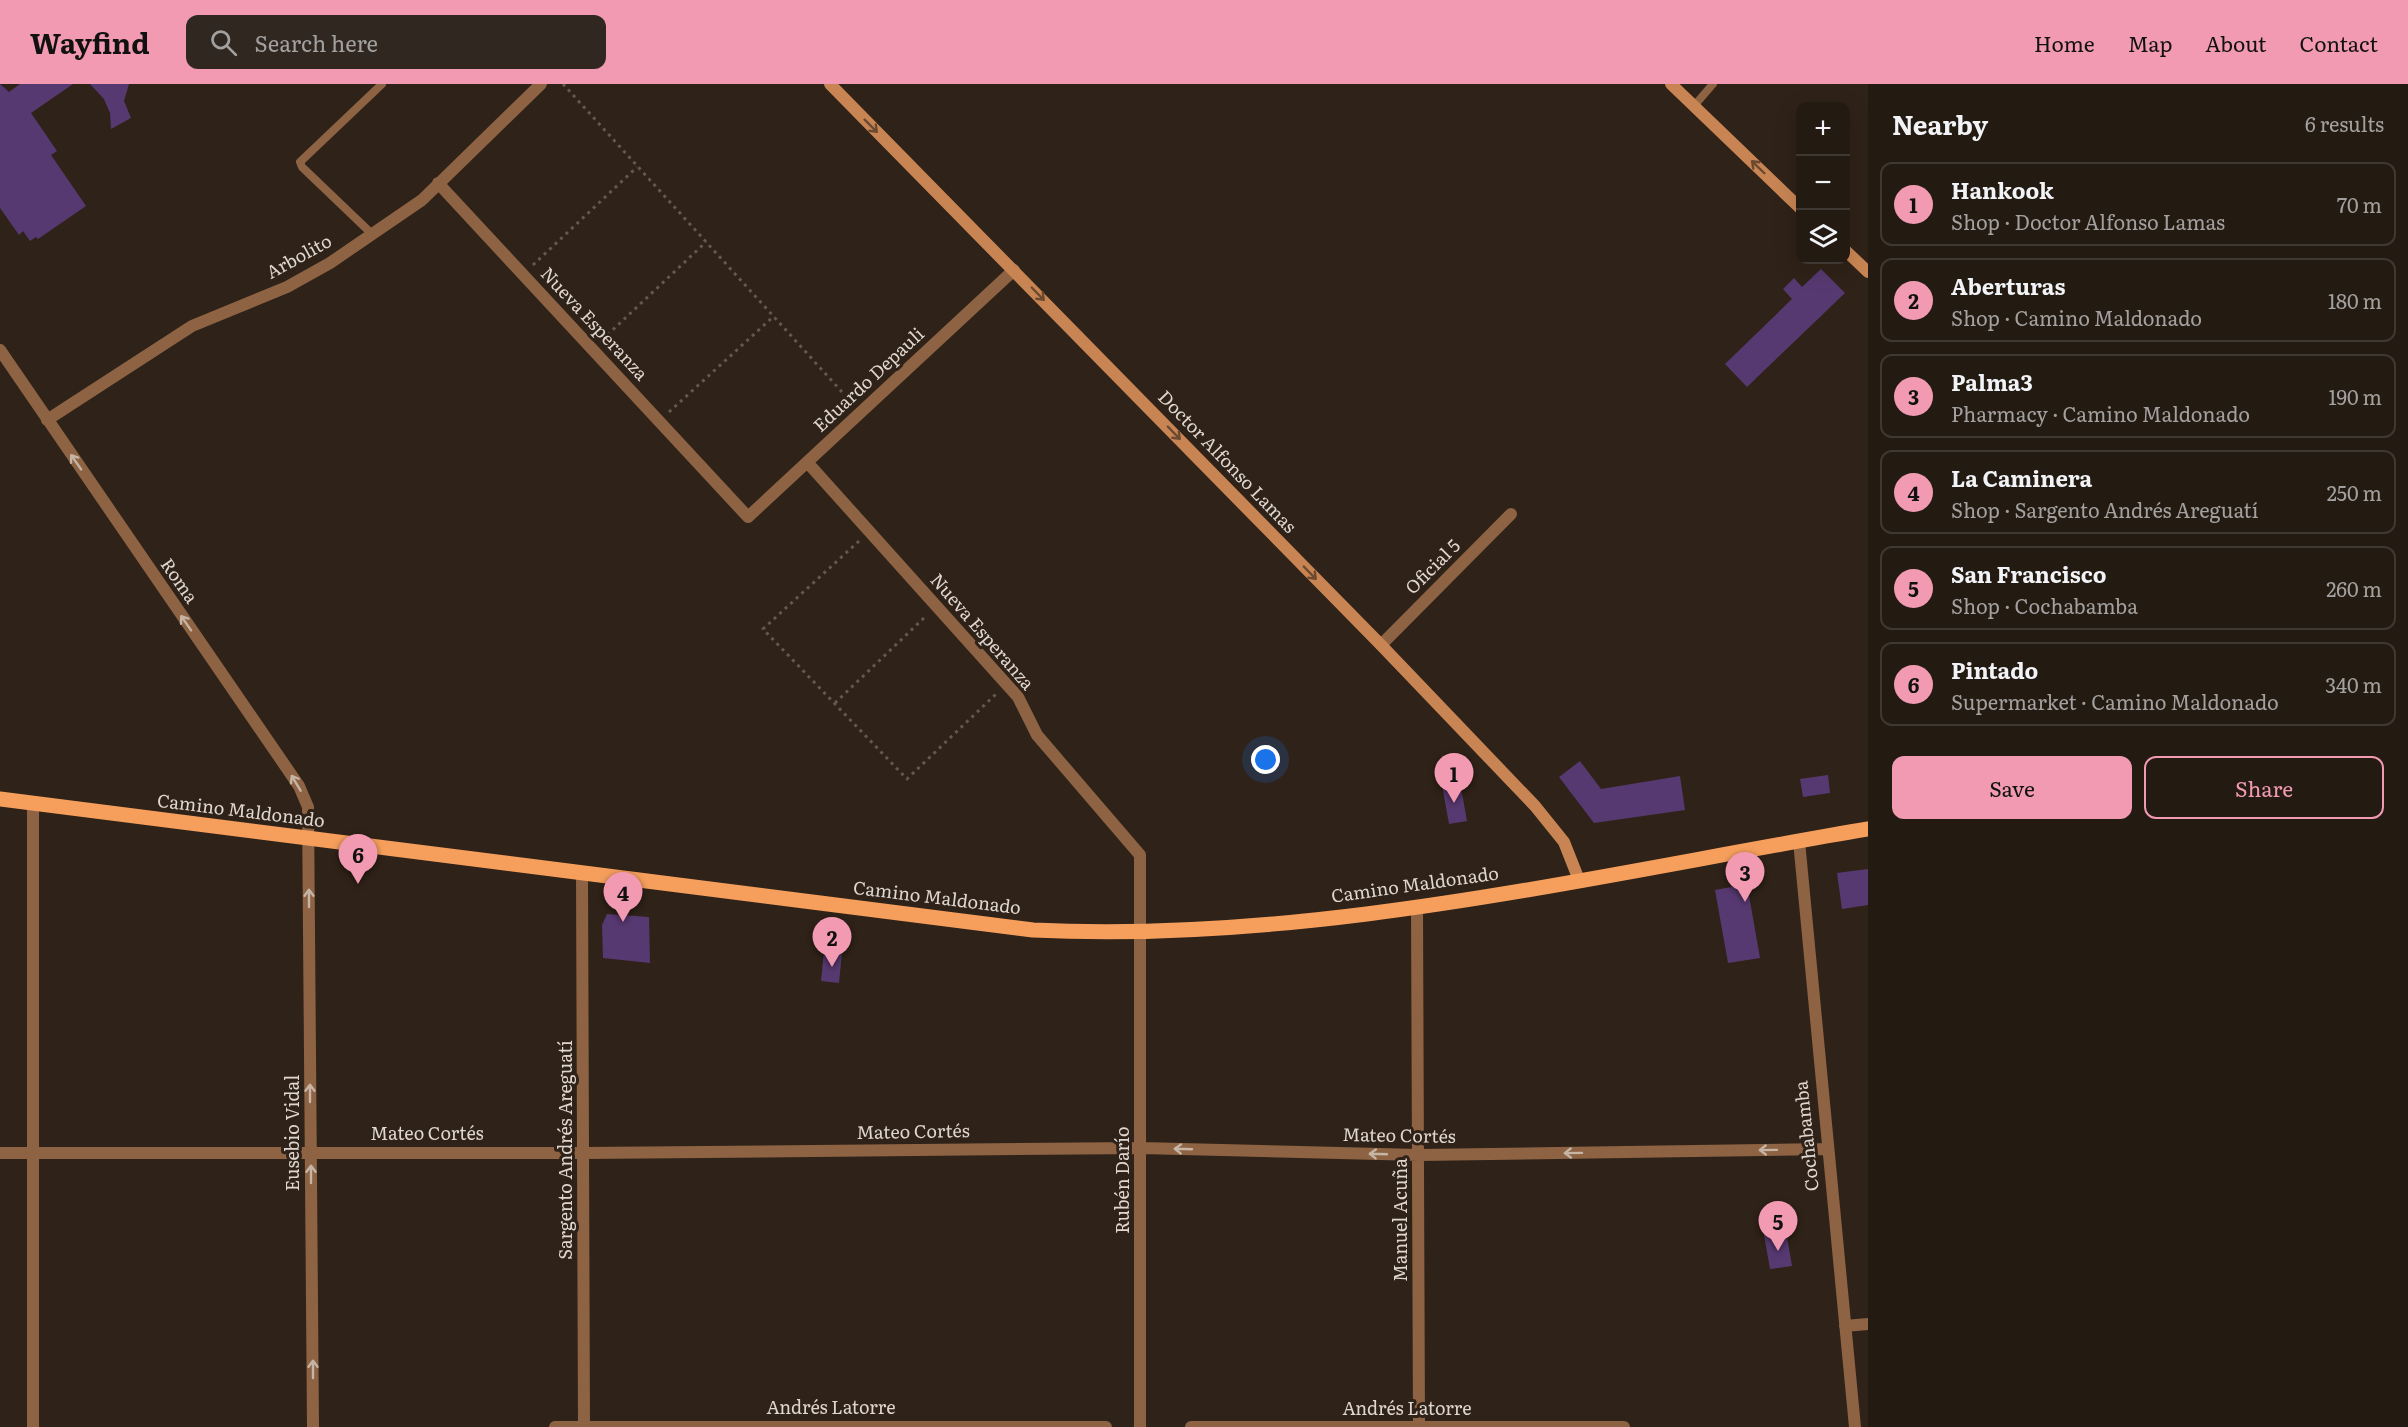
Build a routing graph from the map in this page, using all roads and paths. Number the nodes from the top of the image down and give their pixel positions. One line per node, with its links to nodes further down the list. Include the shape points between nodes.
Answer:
1 (382, 84): 11 (lane, via 300,162)
2 (541, 84): 9 (street, Arbolito)
3 (563, 84): 8 (path)
4 (830, 84): 14 (street, Doctor Alfonso Lamas, one-way to 14)
5 (1671, 84): 7 (street)
6 (1713, 84): 7 (lane)
7 (1694, 106): 10 (street, one-way to 7)
8 (638, 166): 12 (path); 16 (path)
9 (438, 183): 11 (street, Arbolito, via 422,200); 16 (street, Nueva Esperanza)
10 (1796, 204)
11 (372, 234): 21 (street, Arbolito, via 287,287 192,326)
12 (706, 242): 17 (path); 18 (path)
13 (1850, 256): 15 (street)
14 (1014, 270): 20 (street, Eduardo Depauli); 28 (street, Doctor Alfonso Lamas, one-way to 28)
15 (1868, 272)
16 (524, 275): 18 (street, Nueva Esperanza)
17 (774, 316): 20 (path); 22 (path)
18 (592, 349): 22 (street, Nueva Esperanza)
19 (0, 350): 21 (street, Roma)
20 (861, 412): 23 (street, Eduardo Depauli)
21 (47, 420): 34 (street, Roma, one-way to 21, via 309,816 299,786)
22 (659, 421): 25 (street, Nueva Esperanza)
23 (807, 462): 25 (street, Eduardo Depauli); 26 (street, Nueva Esperanza)
24 (1510, 514): 28 (street, Oficial 5)
25 (748, 517)
26 (870, 532): 27 (street, Nueva Esperanza); 30 (path, via 763,629)
27 (936, 606): 29 (street, Nueva Esperanza); 30 (path)
28 (1381, 645): 37 (street, Doctor Alfonso Lamas, via 1535,806 1564,842)
29 (1007, 684): 30 (path, via 907,779); 39 (street, Nueva Esperanza, via 1037,735 1137,848 1142,863)
30 (834, 703)
31 (0, 799): 32 (main road, Camino Maldonado)
32 (33, 803): 34 (main road, Camino Maldonado); 44 (street)
33 (1868, 829): 35 (main road, Camino Maldonado)
34 (308, 839): 36 (main road, Camino Maldonado); 42 (street, Eusebio Vidal, one-way to 34)
35 (1799, 841): 37 (main road, Camino Maldonado); 41 (street, Cochabamba)
36 (582, 873): 39 (main road, Camino Maldonado, via 1033,930); 45 (street, Sargento Andrés Areguatí)
37 (1579, 880): 38 (main road, Camino Maldonado)
38 (1417, 906): 39 (main road, Camino Maldonado, via 1284,924); 46 (street, Manuel Acuña)
39 (1139, 933): 40 (street, Rubén Darío)
40 (1141, 1148): 45 (street, Mateo Cortés); 46 (street, Mateo Cortés, one-way to 40); 55 (street, Rubén Darío)
41 (1826, 1149): 46 (street, Mateo Cortés, one-way to 46); 48 (street, Cochabamba)
42 (311, 1151): 44 (street, Mateo Cortés); 45 (street, Mateo Cortés); 50 (street, Eusebio Vidal, one-way to 42)
43 (0, 1153): 44 (street, Mateo Cortés)
44 (32, 1153): 49 (street)
45 (585, 1153): 52 (street, Sargento Andrés Areguatí)
46 (1419, 1155): 57 (street, Manuel Acuña)
47 (1868, 1324): 48 (street)
48 (1845, 1326): 59 (street, Cochabamba)
49 (33, 1427)
50 (313, 1427)
51 (555, 1427): 52 (street, Andrés Latorre)
52 (584, 1427): 53 (street, Andrés Latorre)
53 (862, 1427): 54 (street, Andrés Latorre)
54 (1106, 1427)
55 (1140, 1427)
56 (1191, 1427): 57 (street, Andrés Latorre)
57 (1419, 1427): 58 (street, Andrés Latorre)
58 (1624, 1427)
59 (1855, 1427)

